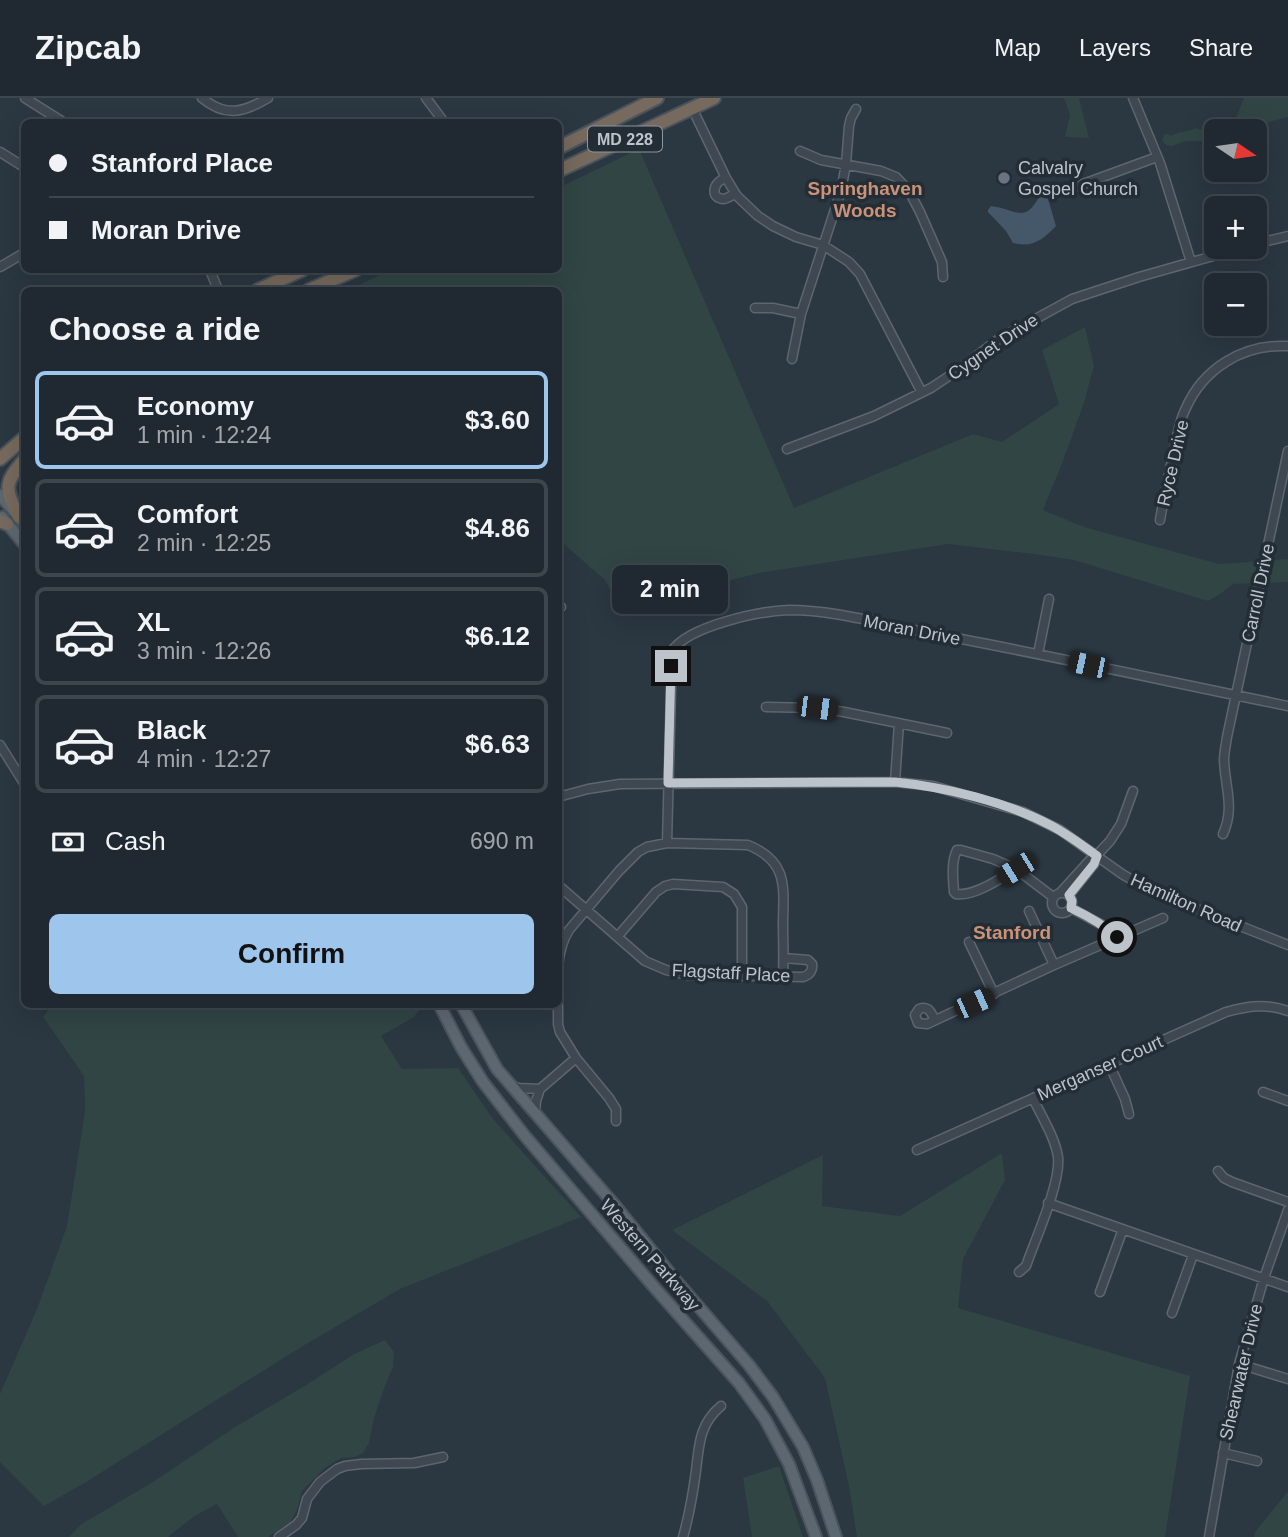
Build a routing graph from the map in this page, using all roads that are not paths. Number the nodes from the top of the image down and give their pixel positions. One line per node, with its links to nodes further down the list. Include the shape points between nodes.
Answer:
1 (25, 98): 10 (street)
2 (202, 98): 3 (street, via 234,111)
3 (268, 98)
4 (426, 98): 11 (street)
5 (657, 98): 12 (highway, MD 228)
6 (714, 98): 8 (highway, MD 228)
7 (1136, 99): 15 (street)
8 (692, 108): 18 (highway, MD 228); 19 (street)
9 (856, 109): 16 (street, via 850,118)
10 (58, 119)
11 (442, 119)
12 (562, 146)
13 (800, 151): 16 (street)
14 (0, 152): 17 (street)
15 (1157, 157): 20 (street); 27 (street)
16 (846, 164): 24 (street); 31 (street, via 881,171 909,191 942,262)
17 (21, 165)
18 (562, 169)
19 (726, 178): 21 (street); 21 (street, via 716,184 716,195 724,199)
20 (1064, 191)
21 (735, 194): 24 (street, via 773,226)
22 (1288, 236): 23 (street)
23 (1267, 241)
24 (822, 245): 35 (street); 38 (street, via 860,274)
25 (21, 255): 28 (street)
26 (1204, 258): 27 (street, Cygnet Drive)
27 (1191, 262): 38 (street, Cygnet Drive, via 1072,299 999,339)
28 (0, 267)
29 (295, 273): 32 (highway)
30 (348, 273): 33 (highway)
31 (943, 277)
32 (265, 287)
33 (316, 287)
34 (755, 309): 35 (street)
35 (801, 314): 37 (street)
36 (1288, 346): 50 (street, Ryce Drive, via 1273,345 1236,356 1214,369 1197,388 1184,411)
37 (792, 359)
38 (921, 391): 41 (street, Cygnet Drive, via 874,416)
39 (21, 441): 42 (highway)
40 (21, 442): 44 (highway)
41 (787, 449)
42 (0, 451)
43 (1288, 451): 54 (street, Carroll Drive)
44 (0, 459)
45 (21, 460): 47 (highway)
46 (21, 462): 49 (highway, via 8,488)
47 (0, 478)
48 (0, 495): 49 (main road)
49 (10, 520): 51 (main road)
50 (1160, 520)
51 (21, 539)
52 (1049, 599): 53 (street)
53 (1038, 654): 54 (street, Moran Drive); 62 (street, Moran Drive, via 809,611 750,614 714,625 683,639 672,651)
54 (1236, 695): 55 (street, Moran Drive); 65 (street, Carroll Drive, via 1224,758 1230,808)
55 (1288, 706)
56 (766, 707): 57 (street, via 829,710)
57 (899, 723): 58 (street); 61 (street)
58 (947, 733)
59 (0, 745): 60 (street)
60 (21, 778)
61 (895, 782): 62 (street, Hamilton Road); 67 (street, Hamilton Road, via 933,786 1023,812)
62 (668, 783): 64 (street, Hamilton Road, via 620,784); 66 (street)
63 (1133, 791): 67 (street, via 1116,832)
64 (562, 796)
65 (1223, 834)
66 (667, 843): 72 (street, via 638,852); 80 (street, via 748,845 771,858 784,887)
67 (1097, 856): 70 (street); 79 (street, Hamilton Road, via 1149,891)
68 (1016, 869): 68 (street, via 957,850 954,892 968,894); 70 (street)
69 (562, 888): 72 (street, Flagstaff Place)
70 (1061, 895): 71 (street, via 1072,901); 71 (street, via 1051,905 1055,911)
71 (1071, 908): 76 (street)
72 (586, 909): 75 (street, Flagstaff Place); 78 (street)
73 (1029, 911): 81 (street)
74 (1163, 918): 76 (street)
75 (618, 936): 82 (street, Flagstaff Place, via 645,961 666,971); 82 (street, via 665,886 723,887 742,907)
76 (1117, 937): 81 (street)
77 (969, 942): 84 (street)
78 (562, 943)
79 (1288, 945)
80 (783, 958): 83 (street); 83 (street, Flagstaff Place, via 808,960 812,967 807,976)
81 (1054, 965): 84 (street)
82 (742, 975): 83 (street, Flagstaff Place)
83 (783, 976)
84 (994, 994): 89 (street)
85 (441, 1008): 112 (main road, Western Parkway, via 483,1082)
86 (463, 1008): 92 (main road, Western Parkway)
87 (558, 1008): 90 (street, via 560,1032)
88 (1288, 1011): 91 (street, Merganser Court, via 1266,1005 1226,1012)
89 (935, 1020)
90 (576, 1058): 93 (street); 99 (street, via 610,1098)
91 (1109, 1063): 95 (street, Merganser Court); 98 (street)
92 (510, 1086): 93 (street); 97 (main road, Western Parkway)
93 (540, 1088): 97 (street)
94 (1264, 1092): 96 (street)
95 (1032, 1098): 100 (street, Merganser Court); 103 (street, via 1058,1157)
96 (1288, 1101)
97 (535, 1114): 109 (main road, Western Parkway)
98 (1129, 1114)
99 (616, 1121)
100 (917, 1150)
101 (1218, 1171): 102 (street, via 1232,1182)
102 (1288, 1202)
103 (1048, 1203): 105 (street); 107 (street, via 1026,1266)
104 (1288, 1210): 108 (street, Shearwater Drive)
105 (1123, 1229): 106 (street); 111 (street)
106 (1193, 1255): 108 (street); 113 (street)
107 (1019, 1272)
108 (1264, 1278): 110 (street); 114 (street, Shearwater Drive)
109 (675, 1280): 112 (main road); 123 (main road, Western Parkway, via 749,1365 790,1422 817,1479)
110 (1288, 1287)
111 (1100, 1292)
112 (660, 1294): 122 (main road, Western Parkway, via 765,1419 789,1464)
113 (1172, 1313)
114 (1239, 1364): 115 (street); 117 (street, Shearwater Drive)
115 (1288, 1379)
116 (721, 1406): 121 (street, via 708,1420 699,1441)
117 (1223, 1453): 119 (street); 124 (street, Shearwater Drive)
118 (443, 1457): 120 (street, via 337,1469 307,1499 302,1518)
119 (1257, 1461)
120 (279, 1537)
121 (683, 1537)
122 (816, 1537)
123 (836, 1537)
124 (1209, 1537)

